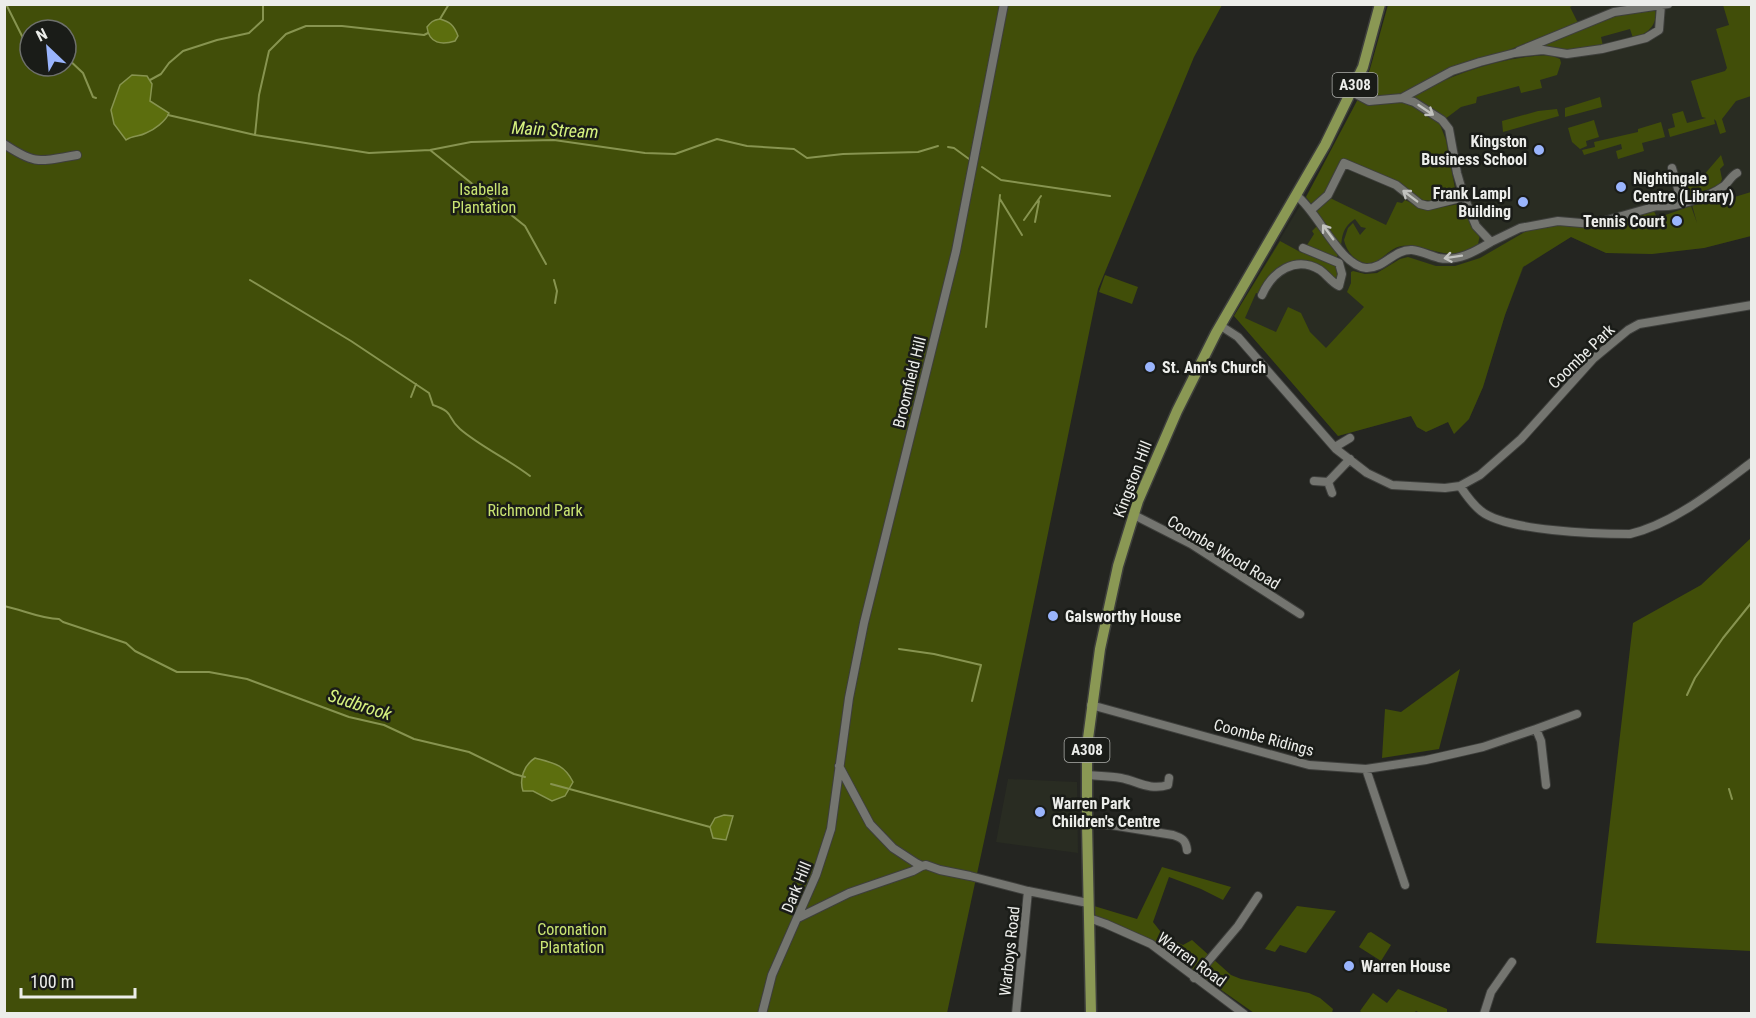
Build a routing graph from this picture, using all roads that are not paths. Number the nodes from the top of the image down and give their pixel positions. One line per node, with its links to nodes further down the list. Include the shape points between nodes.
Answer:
1 (1004, 4): 35 (street, Broomfield Hill, via 956,251 864,623)
2 (1380, 4): 5 (main road, Kingston Hill / A308)
3 (1665, 5): 4 (street, via 1614,12); 4 (street, via 1659,30 1643,39 1568,54 1543,50)
4 (1515, 53): 6 (street, via 1452,71)
5 (1352, 92): 6 (street, via 1369,100); 11 (main road, Kingston Hill / A308)
6 (1402, 98): 12 (street, one-way to 12, via 1442,120 1449,129)
7 (4, 144): 8 (street, via 23,157 40,161)
8 (77, 155)
9 (1672, 168): 13 (street)
10 (1737, 173): 13 (street, via 1724,186)
11 (1297, 196): 14 (street); 21 (main road, Kingston Hill / A308)
12 (1464, 197): 14 (street, one-way to 14, via 1428,206 1420,204 1396,185 1344,163 1328,195); 15 (street, via 1476,226)
13 (1682, 203): 15 (street, via 1593,224 1558,221 1534,225)
14 (1311, 210): 17 (street, one-way to 14)
15 (1491, 242): 17 (street, one-way to 17, via 1456,258 1413,250 1401,252 1374,268 1357,266)
16 (1303, 248): 18 (street)
17 (1344, 255): 18 (street)
18 (1338, 262): 19 (street, via 1342,274 1339,286 1322,271 1292,265 1274,275)
19 (1262, 295)
20 (1752, 305): 28 (street, Coombe Park, via 1639,324 1628,330 1593,359 1521,439 1480,475)
21 (1221, 326): 23 (street, Coombe Park, via 1238,337); 30 (main road, Kingston Hill / A308, via 1177,411)
22 (1350, 438): 23 (street)
23 (1335, 447): 24 (street, Coombe Park)
24 (1350, 459): 27 (street); 28 (street, Coombe Park, via 1392,485)
25 (1752, 462): 28 (street, via 1677,514 1630,534 1503,523 1482,512)
26 (1314, 481): 27 (street)
27 (1328, 482): 29 (street)
28 (1460, 486)
29 (1332, 493)
30 (1134, 515): 31 (street, Coombe Wood Road, via 1191,544); 32 (main road, Kingston Hill / A308, via 1113,586)
31 (1300, 614)
32 (1091, 705): 36 (street, Coombe Ridings, via 1309,765); 37 (main road, Kingston Hill / A308)
33 (1577, 714): 34 (street, Coombe Ridings)
34 (1536, 729): 36 (street, Coombe Ridings, via 1483,747); 39 (street)
35 (839, 766): 42 (street, via 879,834 900,854); 47 (street, Dark Hill, via 831,829)
36 (1366, 769): 43 (street)
37 (1086, 775): 38 (street, via 1123,778 1160,788 1168,785); 40 (main road, Kingston Hill / A308)
38 (1170, 778)
39 (1546, 785)
40 (1087, 824): 41 (street, via 1173,834 1187,843); 46 (main road, Kingston Hill / A308)
41 (1187, 850)
42 (922, 866): 44 (street); 47 (street, via 849,893)
43 (1406, 885)
44 (1028, 891): 46 (street); 53 (street, Warboys Road)
45 (1258, 897): 50 (street)
46 (1088, 903): 48 (main road, Kingston Hill / A308)
47 (798, 918): 52 (street, Dark Hill, via 772,975)
48 (1089, 918): 50 (street, Warren Road, via 1150,944); 54 (main road, Kingston Hill / A308)
49 (1512, 962): 55 (street, via 1491,992)
50 (1194, 978): 51 (street, Warren Road)
51 (1241, 1013)
52 (762, 1014)
53 (1016, 1014)
54 (1091, 1014)
55 (1485, 1014)

